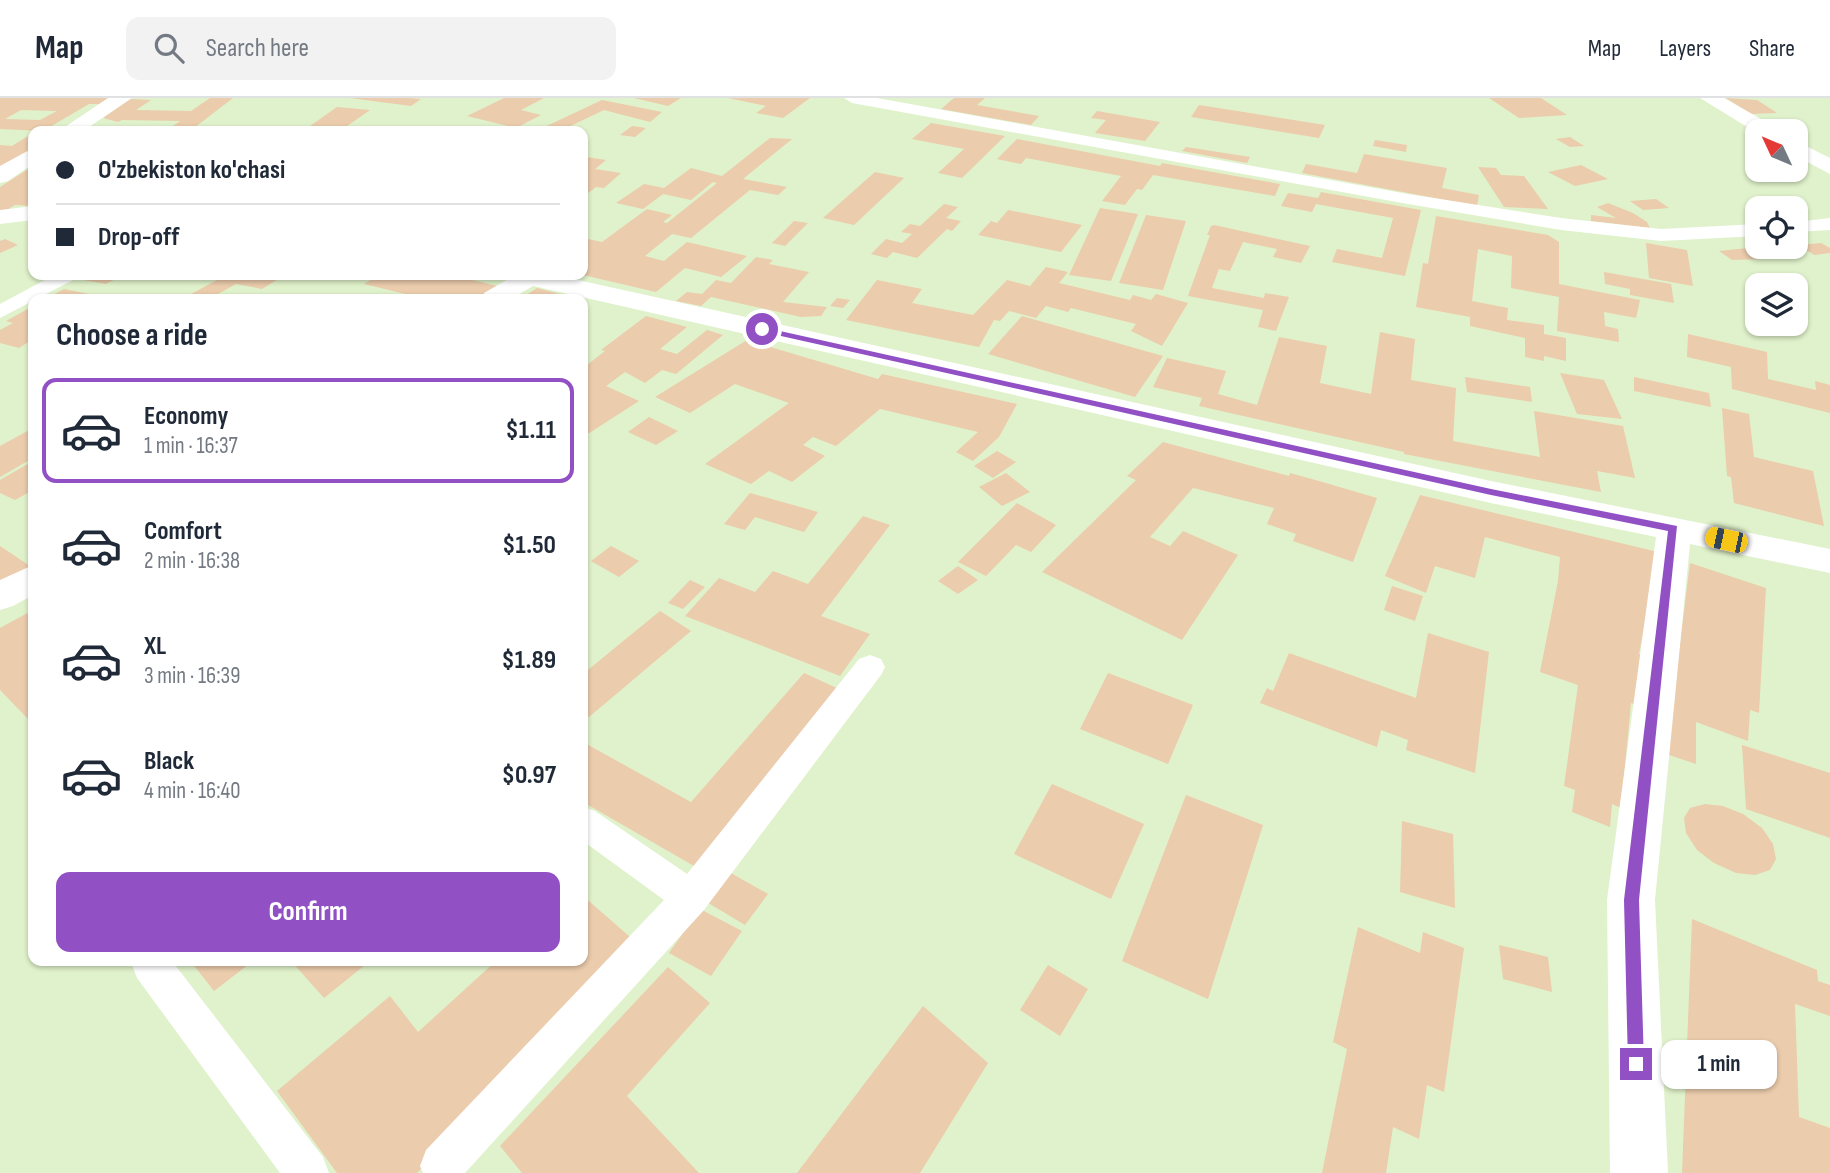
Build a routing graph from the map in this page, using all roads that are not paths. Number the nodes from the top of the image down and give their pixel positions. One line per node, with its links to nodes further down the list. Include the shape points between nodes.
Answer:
1 (122, 98): 5 (street)
2 (852, 98): 14 (lane, via 1561,225 1661,235)
3 (1710, 98): 4 (street)
4 (1747, 119)
5 (77, 126)
6 (1808, 154): 8 (street)
7 (28, 157): 9 (street)
8 (1830, 167)
9 (0, 176)
10 (28, 214): 11 (street)
11 (0, 217)
12 (1830, 225): 13 (lane)
13 (1808, 226)
14 (1745, 231)
15 (59, 280): 18 (lane)
16 (519, 280): 19 (street)
17 (543, 280): 22 (street, via 1491,492)
18 (33, 294)
19 (500, 294)
20 (28, 297): 21 (lane)
21 (0, 312)
22 (1674, 528): 23 (street); 32 (street, via 1632,900)
23 (1830, 561)
24 (28, 581): 25 (street)
25 (0, 597)
26 (870, 667): 28 (lane)
27 (588, 826): 28 (lane)
28 (691, 898): 30 (lane)
29 (152, 966): 31 (lane)
30 (441, 1171)
31 (307, 1173)
32 (1639, 1173)

